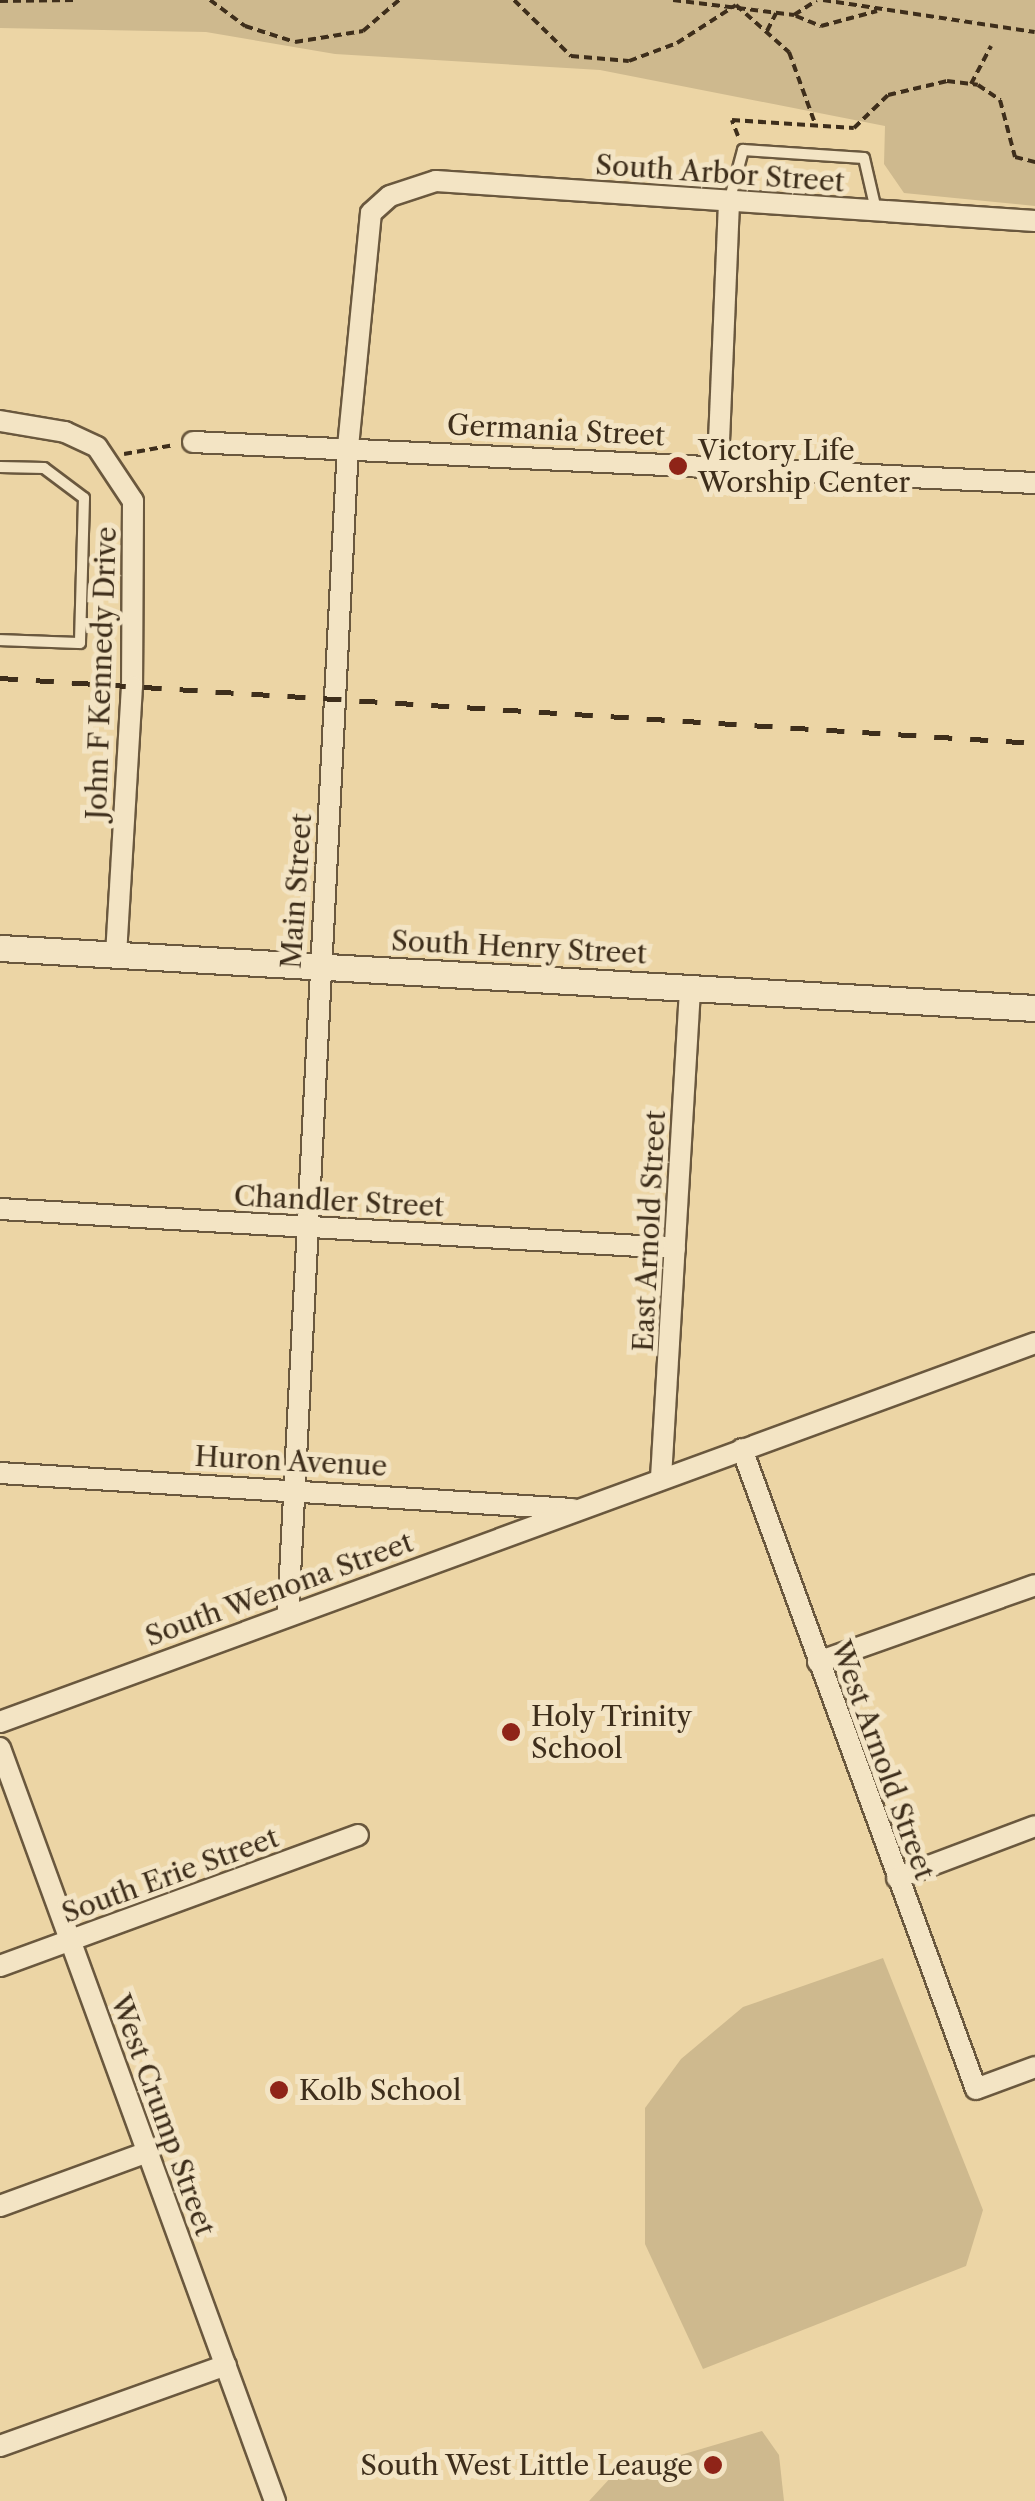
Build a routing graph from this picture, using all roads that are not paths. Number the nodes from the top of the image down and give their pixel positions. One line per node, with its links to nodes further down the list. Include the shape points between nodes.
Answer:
1 (403, 190): 2 (street, South Arbor Street, via 436,181); 7 (street, Main Street, via 371,213 364,236)
2 (729, 202): 3 (street, South Arbor Street); 3 (lane, via 743,150 864,158); 8 (street)
3 (876, 211): 4 (street, South Arbor Street)
4 (1035, 222)
5 (0, 420): 13 (street, John F Kennedy Drive, via 65,432 97,447 133,502)
6 (193, 442): 7 (street, Germania Street)
7 (348, 447): 8 (street, Germania Street); 14 (street, Main Street, via 339,696)
8 (718, 465): 10 (street, Germania Street)
9 (0, 467): 11 (lane, via 44,468 84,498 80,643)
10 (1035, 483)
11 (0, 640)
12 (0, 948): 13 (street, South Henry Street)
13 (116, 954): 14 (street, South Henry Street)
14 (318, 965): 15 (street, South Henry Street); 18 (street, Main Street)
15 (690, 986): 16 (street, South Henry Street); 19 (street, East Arnold Street)
16 (1035, 1008)
17 (0, 1210): 18 (street, Chandler Street)
18 (304, 1226): 19 (street, Chandler Street); 24 (street, Main Street)
19 (675, 1248): 23 (street, East Arnold Street)
20 (1035, 1343): 21 (street)
21 (742, 1449): 23 (street); 28 (street, West Arnold Street)
22 (0, 1472): 24 (street, Huron Avenue)
23 (661, 1478): 25 (street, South Wenona Street)
24 (292, 1486): 25 (street, Huron Avenue); 27 (street, Main Street)
25 (578, 1509): 27 (street, South Wenona Street)
26 (1035, 1585): 28 (street)
27 (288, 1614): 29 (street, South Wenona Street)
28 (818, 1662): 33 (street, West Arnold Street)
29 (0, 1722)
30 (0, 1748): 34 (street, West Crump Street)
31 (1035, 1826): 33 (street)
32 (358, 1836): 34 (street, South Erie Street)
33 (897, 1878): 36 (street, West Arnold Street, via 976,2089)
34 (72, 1941): 35 (street, South Erie Street); 37 (street, West Crump Street)
35 (0, 1966)
36 (1035, 2067)
37 (146, 2153): 38 (street); 39 (street, West Crump Street)
38 (0, 2206)
39 (226, 2365): 40 (street); 41 (street, West Crump Street)
40 (0, 2446)
41 (274, 2501)

